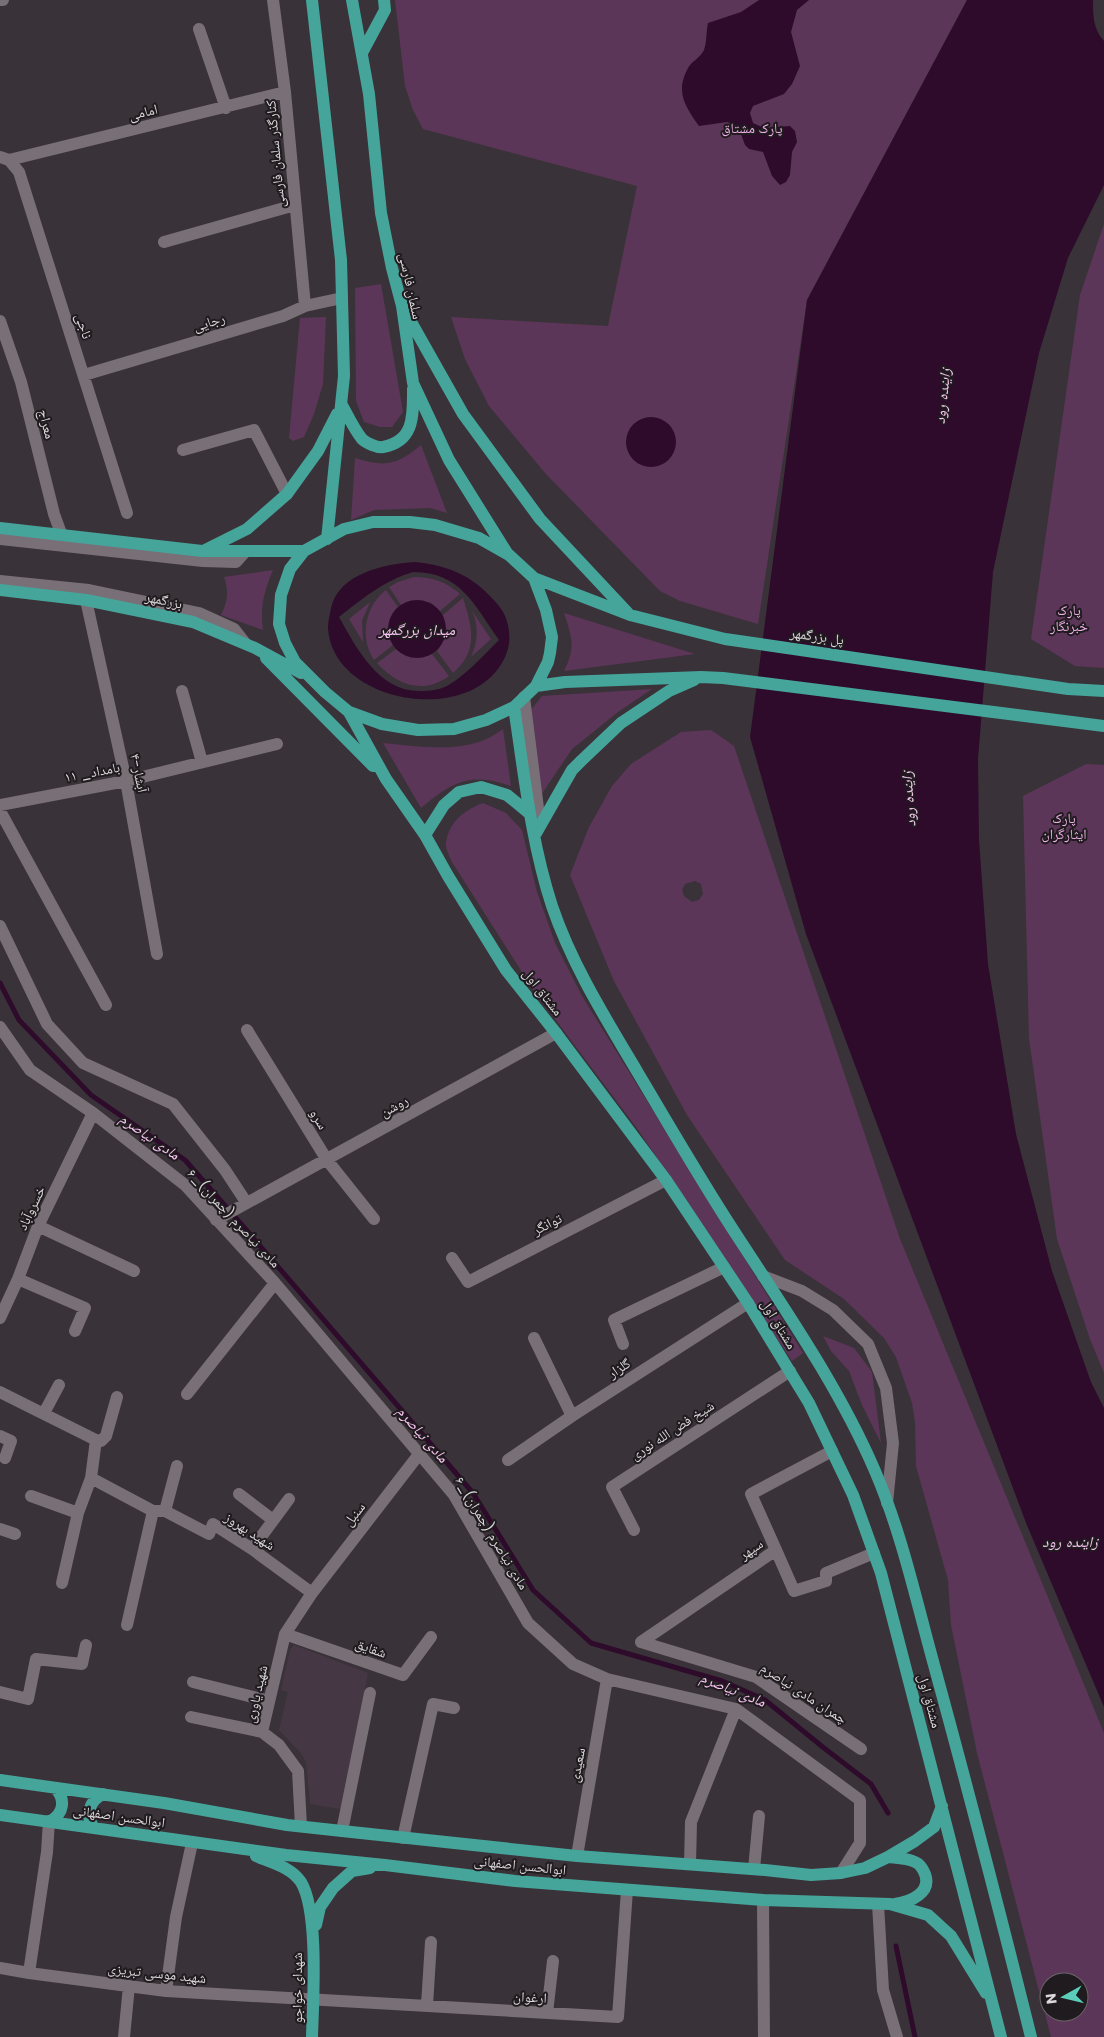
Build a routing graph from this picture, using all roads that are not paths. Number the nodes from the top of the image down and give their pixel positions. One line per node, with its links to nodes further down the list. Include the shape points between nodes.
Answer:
1 (273, 0): 7 (street, کنارگذر سلمان فارسی)
2 (312, 0): 12 (main road, via 341,260)
3 (352, 0): 6 (main road, سلمان فارسی)
4 (384, 0): 6 (main road, via 385,10)
5 (199, 29): 8 (street)
6 (362, 53): 14 (main road, سلمان فارسی, via 381,214)
7 (285, 92): 8 (street, امامی); 10 (street, کنارگذر سلمان فارسی)
8 (226, 108): 9 (street, امامی)
9 (5, 159): 16 (street, ناجی, via 19,172)
10 (294, 205): 11 (street); 13 (street, کنارگذر سلمان فارسی)
11 (164, 242)
12 (342, 298): 13 (street, رجایی); 18 (main road)
13 (305, 306): 16 (street, رجایی, via 283,316)
14 (402, 306): 17 (main road, سلمان فارسی); 34 (main road, via 463,414 540,518)
15 (0, 321): 23 (street, معراج, via 21,382)
16 (84, 375): 21 (street, ناجی)
17 (413, 383): 18 (main road, via 413,414 408,434 397,444 380,447 363,440); 29 (main road, سلمان فارسی, via 449,460)
18 (342, 405): 20 (main road, via 318,450); 25 (main road)
19 (183, 450): 20 (street, via 254,430)
20 (287, 494): 26 (main road, via 247,529)
21 (127, 513)
22 (0, 528): 23 (main road)
23 (62, 536): 26 (main road)
24 (0, 539): 28 (street, via 203,561 236,562)
25 (326, 539): 27 (main road); 29 (main road, via 344,529 373,522 410,522 445,527 479,538)
26 (202, 551): 28 (main road)
27 (304, 551): 28 (main road); 37 (main road, via 290,569 281,595 279,624 295,662)
28 (246, 552)
29 (509, 555): 30 (main road)
30 (534, 578): 34 (main road, پل بزرگمهر); 38 (main road, via 552,636 548,662)
31 (0, 581): 35 (street, via 89,590 198,613 234,629)
32 (0, 590): 33 (main road, بزرگمهر)
33 (86, 600): 35 (main road, بزرگمهر, via 193,622); 48 (street, ۴-آبشار)
34 (630, 615): 39 (main road, پل بزرگمهر, via 725,638)
35 (250, 646): 37 (main road, بزرگمهر); 47 (main road)
36 (701, 677): 38 (main road); 44 (main road); 52 (main road, via 670,691 629,718 588,754 572,770)
37 (310, 678): 43 (main road)
38 (536, 686): 41 (main road)
39 (1104, 691)
40 (182, 692): 46 (street)
41 (524, 697): 42 (main road); 52 (street, via 539,816)
42 (514, 707): 43 (main road, via 486,720 454,729 418,730 382,724); 51 (main road, مشتاق اول)
43 (349, 712): 47 (main road, مشتاق اول)
44 (1104, 726)
45 (276, 744): 46 (street, ۱۱ _بامداد)
46 (202, 762): 48 (street, ۱۱ _بامداد)
47 (386, 779): 53 (main road, مشتاق اول)
48 (126, 781): 49 (street, ۱۱ _بامداد); 55 (street, ۴-آبشار)
49 (0, 805)
50 (0, 811): 56 (street)
51 (529, 813): 52 (main road, مشتاق اول); 53 (main road, via 507,796 481,787 459,792 444,805)
52 (534, 831): 70 (main road, مشتاق اول, via 552,905 578,967 630,1059)
53 (425, 835): 59 (main road, مشتاق اول, via 506,970)
54 (0, 926): 63 (street, via 46,1024 83,1063 173,1104 226,1170)
55 (157, 954)
56 (106, 1005)
57 (0, 1028): 60 (street, ۶_مادی نیاصرم (چمران), via 30,1070)
58 (247, 1030): 61 (street, سرو)
59 (556, 1034): 61 (street, روشن); 62 (main road, مشتاق اول)
60 (93, 1113): 65 (street, ۶_مادی نیاصرم (چمران), via 185,1185); 66 (street, خسروآباد)
61 (327, 1160): 63 (street, روشن); 64 (street, سرو)
62 (666, 1180): 67 (street, توانگر, via 468,1282); 68 (main road, مشتاق اول)
63 (246, 1202): 65 (street, روشن)
64 (374, 1219)
65 (216, 1220): 72 (street, ۶_مادی نیاصرم (چمران))
66 (38, 1226): 69 (street); 71 (street, خسروآباد)
67 (452, 1258)
68 (724, 1267): 73 (main road, مشتاق اول); 77 (street, via 614,1320)
69 (134, 1271)
70 (763, 1276): 96 (main road, مشتاق اول, via 842,1403 875,1471); 96 (street, via 802,1291 833,1310 868,1344 886,1388 893,1443)
71 (18, 1279): 74 (street, خسروآباد); 75 (street, via 85,1308)
72 (275, 1283): 81 (street); 88 (street, ۶_مادی نیاصرم (چمران))
73 (748, 1303): 78 (main road, مشتاق اول); 84 (street, گلزار)
74 (0, 1318)
75 (75, 1331)
76 (534, 1338): 84 (street)
77 (623, 1344)
78 (790, 1371): 87 (main road, مشتاق اول); 101 (street, شیخ فض الله نوری, via 612,1487)
79 (59, 1385): 83 (street)
80 (0, 1392): 83 (street)
81 (187, 1394)
82 (117, 1398): 86 (street, via 106,1436)
83 (44, 1413): 86 (street)
84 (572, 1416): 90 (street, گلزار)
85 (0, 1436): 89 (street, via 11,1441)
86 (96, 1440): 92 (street)
87 (832, 1450): 104 (street, سپهر, via 751,1494); 105 (main road, مشتاق اول)
88 (420, 1453): 107 (street, سنبل); 113 (street, ۶_مادی نیاصرم (چمران), via 454,1495 528,1623 573,1664)
89 (5, 1458)
90 (508, 1460)
91 (177, 1466): 97 (street)
92 (91, 1478): 97 (street, شهید بهروز); 98 (street)
93 (239, 1494): 99 (street)
94 (31, 1496): 98 (street)
95 (288, 1499): 99 (street)
96 (886, 1503): 161 (main road, مشتاق اول, via 898,1534 976,1816)
97 (159, 1511): 103 (street, شهید بهروز, via 209,1534 213,1524); 108 (street)
98 (78, 1513): 106 (street)
99 (273, 1520): 103 (street)
100 (0, 1529): 102 (street)
101 (634, 1530)
102 (15, 1534)
103 (252, 1549): 107 (street, شهید بهروز)
104 (776, 1550): 105 (street, via 794,1591 826,1581 826,1573); 111 (street, سپهر)
105 (874, 1553): 126 (main road, مشتاق اول)
106 (62, 1583)
107 (312, 1593): 109 (street, شهید یاوری)
108 (127, 1625)
109 (285, 1634): 110 (street, شقایق, via 403,1675); 117 (street, شهید یاوری)
110 (431, 1637)
111 (641, 1642): 122 (street, چمران مادی نیاصرم, via 756,1677)
112 (86, 1645): 115 (street, via 82,1664 36,1659 28,1698)
113 (607, 1679): 119 (street, ۶_مادی نیاصرم (چمران)); 136 (street, سعیدی)
114 (193, 1682): 117 (street)
115 (0, 1692)
116 (370, 1693): 132 (street)
117 (269, 1700): 121 (street, شهید یاوری)
118 (454, 1708): 133 (street, via 433,1704)
119 (736, 1709): 138 (street, via 692,1822); 141 (street, ۶_مادی نیاصرم (چمران), via 860,1800 860,1843)
120 (191, 1716): 121 (street)
121 (262, 1732): 130 (street, شهید یاوری, via 279,1745 298,1771)
122 (861, 1749)
123 (0, 1780): 124 (main road, ابوالحسن اصفهانی)
124 (54, 1788): 125 (main road, ابوالحسن اصفهانی); 129 (main road, via 61,1796 62,1806 58,1816)
125 (103, 1794): 130 (main road, ابوالحسن اصفهانی); 131 (main road, via 90,1806 89,1818)
126 (942, 1806): 137 (main road, ابوالحسن اصفهانی, via 934,1827); 153 (main road, مشتاق اول)
127 (0, 1815): 129 (main road, ابوالحسن اصفهانی)
128 (760, 1816): 140 (street)
129 (49, 1821): 131 (main road, ابوالحسن اصفهانی); 149 (street)
130 (301, 1826): 132 (main road, ابوالحسن اصفهانی)
131 (94, 1828): 134 (main road, ابوالحسن اصفهانی)
132 (342, 1831): 133 (main road, ابوالحسن اصفهانی)
133 (403, 1838): 136 (main road, ابوالحسن اصفهانی)
134 (192, 1843): 135 (main road, ابوالحسن اصفهانی); 151 (street, via 176,1918)
135 (236, 1848): 139 (main road, ابوالحسن اصفهانی); 145 (main road, via 289,1869 301,1882 310,1905)
136 (577, 1856): 138 (main road, ابوالحسن اصفهانی)
137 (888, 1858): 141 (main road, ابوالحسن اصفهانی, via 865,1868); 144 (main road, via 916,1862 927,1880 922,1892 914,1899)
138 (690, 1864): 140 (main road, ابوالحسن اصفهانی)
139 (385, 1865): 142 (main road, ابوالحسن اصفهانی, via 515,1881); 145 (main road, via 352,1871 334,1888 320,1907)
140 (754, 1869): 141 (main road, ابوالحسن اصفهانی, via 811,1875)
141 (841, 1873)
142 (627, 1890): 143 (main road, ابوالحسن اصفهانی); 155 (street, ارغوان, via 618,2017)
143 (763, 1900): 144 (main road, ابوالحسن اصفهانی); 158 (street)
144 (884, 1904): 153 (main road, ابوالحسن اصفهانی, via 928,1915 951,1936); 159 (street, via 883,1990)
145 (312, 1940): 152 (main road, شهدای خواجو)
146 (431, 1942): 154 (street)
147 (553, 1961): 155 (street)
148 (0, 1968): 149 (street, شهید موسی تبریزی)
149 (29, 1973): 150 (street, شهید موسی تبریزی)
150 (128, 1986): 151 (street, شهید موسی تبریزی); 156 (street)
151 (166, 1991): 152 (street, شهید موسی تبریزی)
152 (313, 1999): 154 (street, ارغوان); 157 (main road, شهدای خواجو)
153 (993, 2004): 160 (main road, مشتاق اول)
154 (426, 2006): 155 (street, ارغوان)
155 (547, 2013)
156 (124, 2037)
157 (312, 2037)
158 (764, 2037)
159 (897, 2037)
160 (1002, 2037)
161 (1031, 2037)

